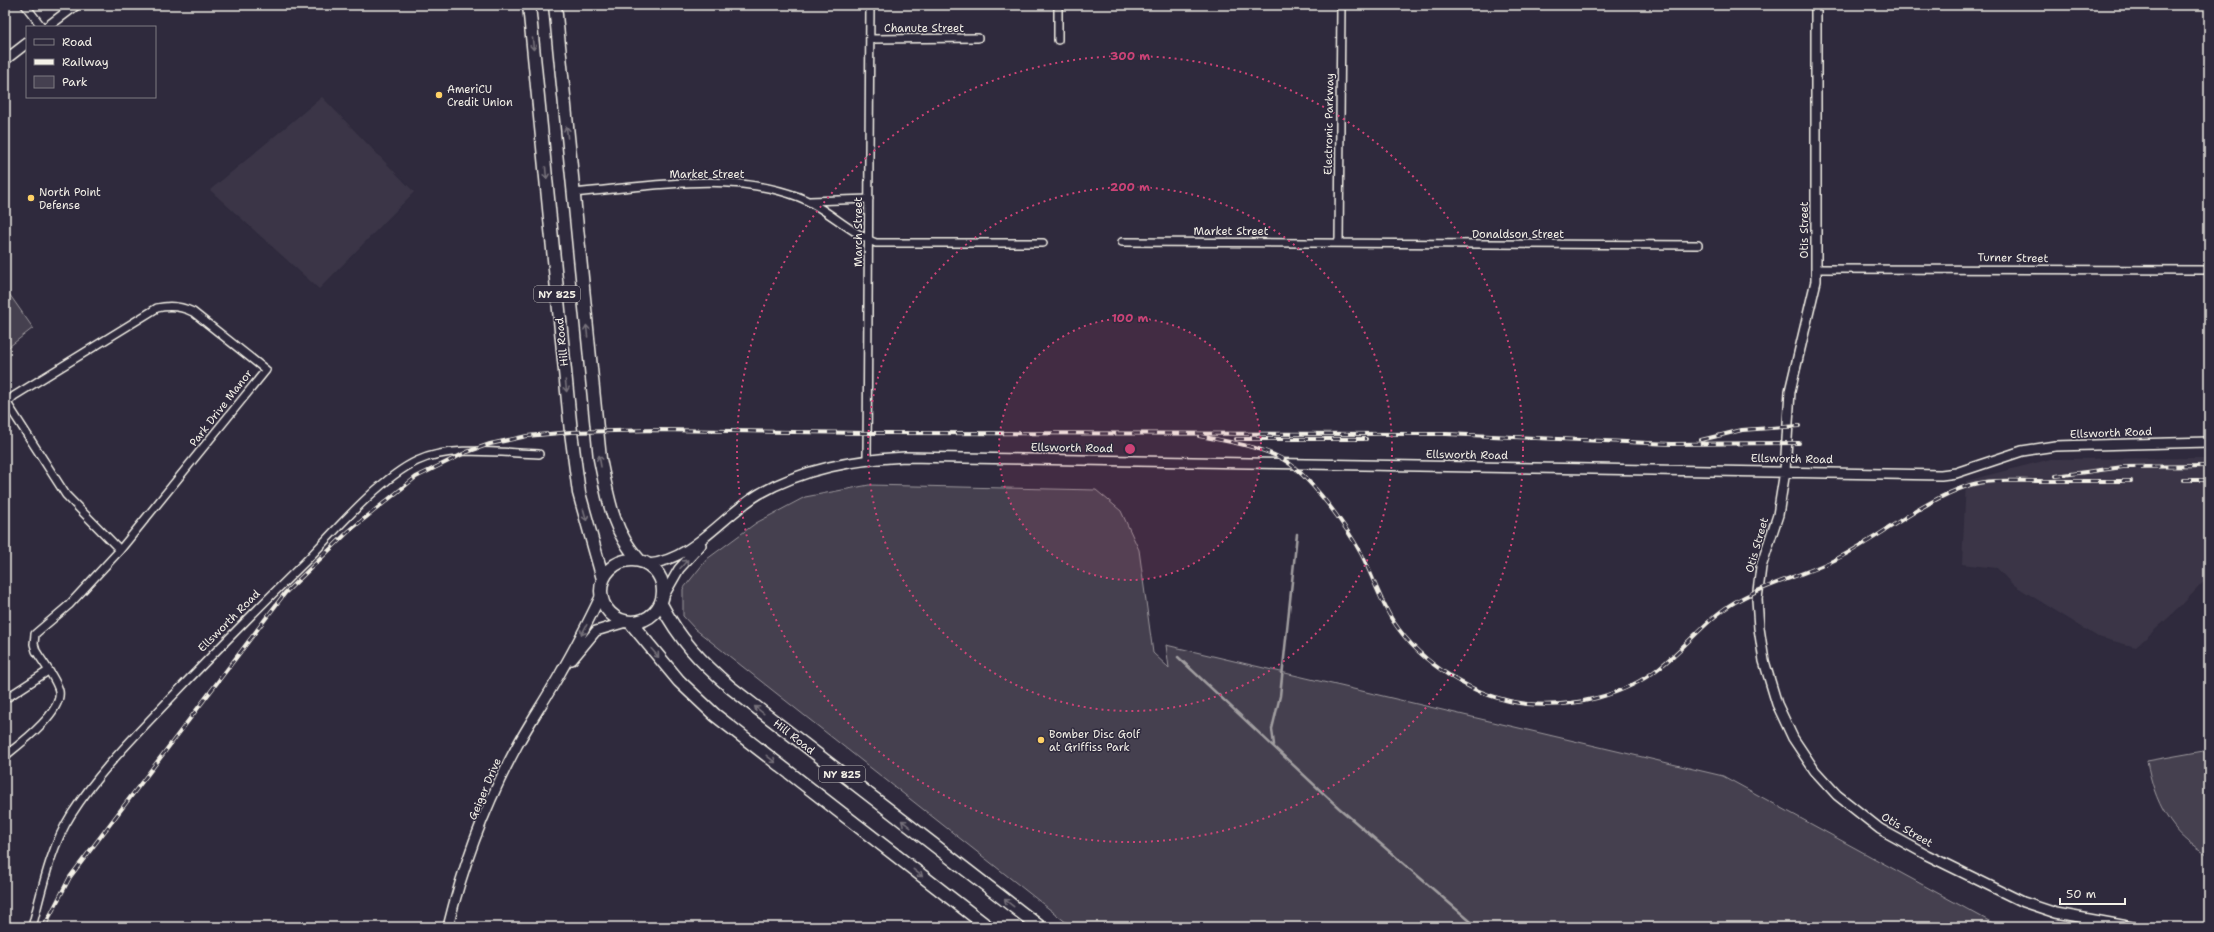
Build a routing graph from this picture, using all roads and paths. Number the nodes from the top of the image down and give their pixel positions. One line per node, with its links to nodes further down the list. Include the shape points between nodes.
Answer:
1 (25, 5): 9 (street)
2 (76, 5): 10 (street)
3 (530, 5): 34 (main road, Hill Road / NY 825, one-way to 34, via 571,432 579,493)
4 (555, 5): 16 (main road, NY 825, one-way to 4)
5 (870, 5): 12 (street, March Street)
6 (1058, 5): 13 (street)
7 (1341, 5): 22 (street, Electronic Parkway)
8 (1816, 5): 24 (street, Otis Street)
9 (41, 26)
10 (48, 26)
11 (978, 38): 12 (street, Chanute Street)
12 (870, 39): 17 (street, March Street)
13 (1058, 40)
14 (26, 44): 15 (street)
15 (5, 60)
16 (573, 193): 18 (street, Market Street, via 676,184 722,183 760,187); 33 (main road, NY 825, one-way to 16, via 625,545 606,492 600,459)
17 (869, 199): 18 (street); 19 (street, March Street)
18 (808, 201): 19 (street, Market Street)
19 (868, 240): 21 (street, Market Street, via 884,244); 29 (street, March Street)
20 (1122, 242): 22 (street, Market Street)
21 (1043, 243)
22 (1338, 243): 23 (street, Donaldson Street)
23 (1698, 246)
24 (1816, 269): 25 (street, Turner Street); 30 (street, Otis Street, via 1813,298 1790,391)
25 (2209, 270)
26 (6, 403): 32 (street, Park Drive Manor, via 66,496); 32 (street, Park Drive Manor, via 157,308 166,306 180,307 193,312 266,370)
27 (2209, 442): 30 (street, Ellsworth Road, via 2055,446 2022,451 1956,473 1941,475)
28 (539, 454): 42 (street, Ellsworth Road, via 467,452 430,457 403,468 370,496 202,665 100,775 70,817 53,855)
29 (868, 459): 30 (street, Ellsworth Road, via 905,457); 31 (street, Ellsworth Road, via 827,466 801,474 758,495)
30 (1785, 471): 46 (street, Otis Street, via 1778,515 1761,567 1757,599 1759,628 1764,661 1777,704 1793,738 1815,771 1837,795 1880,829 2023,902 2056,913)
31 (734, 512): 33 (street, Ellsworth Road, via 693,546 672,559); 36 (street, Ellsworth Road, one-way to 31, via 679,569)
32 (120, 550): 39 (street, via 69,604 35,634 36,650)
33 (644, 562): 34 (main road, via 622,561 607,572); 36 (main road, NY 825, via 661,578)
34 (603, 579): 35 (main road, NY 825)
35 (601, 595): 37 (main road, NY 825, via 609,612 617,619); 38 (street, Geiger Drive, one-way to 38)
36 (662, 600): 37 (main road, via 648,618); 45 (main road, Hill Road / NY 825, one-way to 36, via 730,687 678,634)
37 (628, 622): 38 (street, Geiger Drive, via 596,631); 44 (main road, NY 825, one-way to 44, via 679,681 715,715)
38 (563, 670): 43 (street, Geiger Drive, via 498,784 468,863)
39 (48, 671): 40 (street); 41 (street, via 59,690 60,700 34,731)
40 (5, 699)
41 (5, 756)
42 (32, 927)
43 (448, 927)
44 (988, 927)
45 (1040, 927)
46 (2132, 927)

